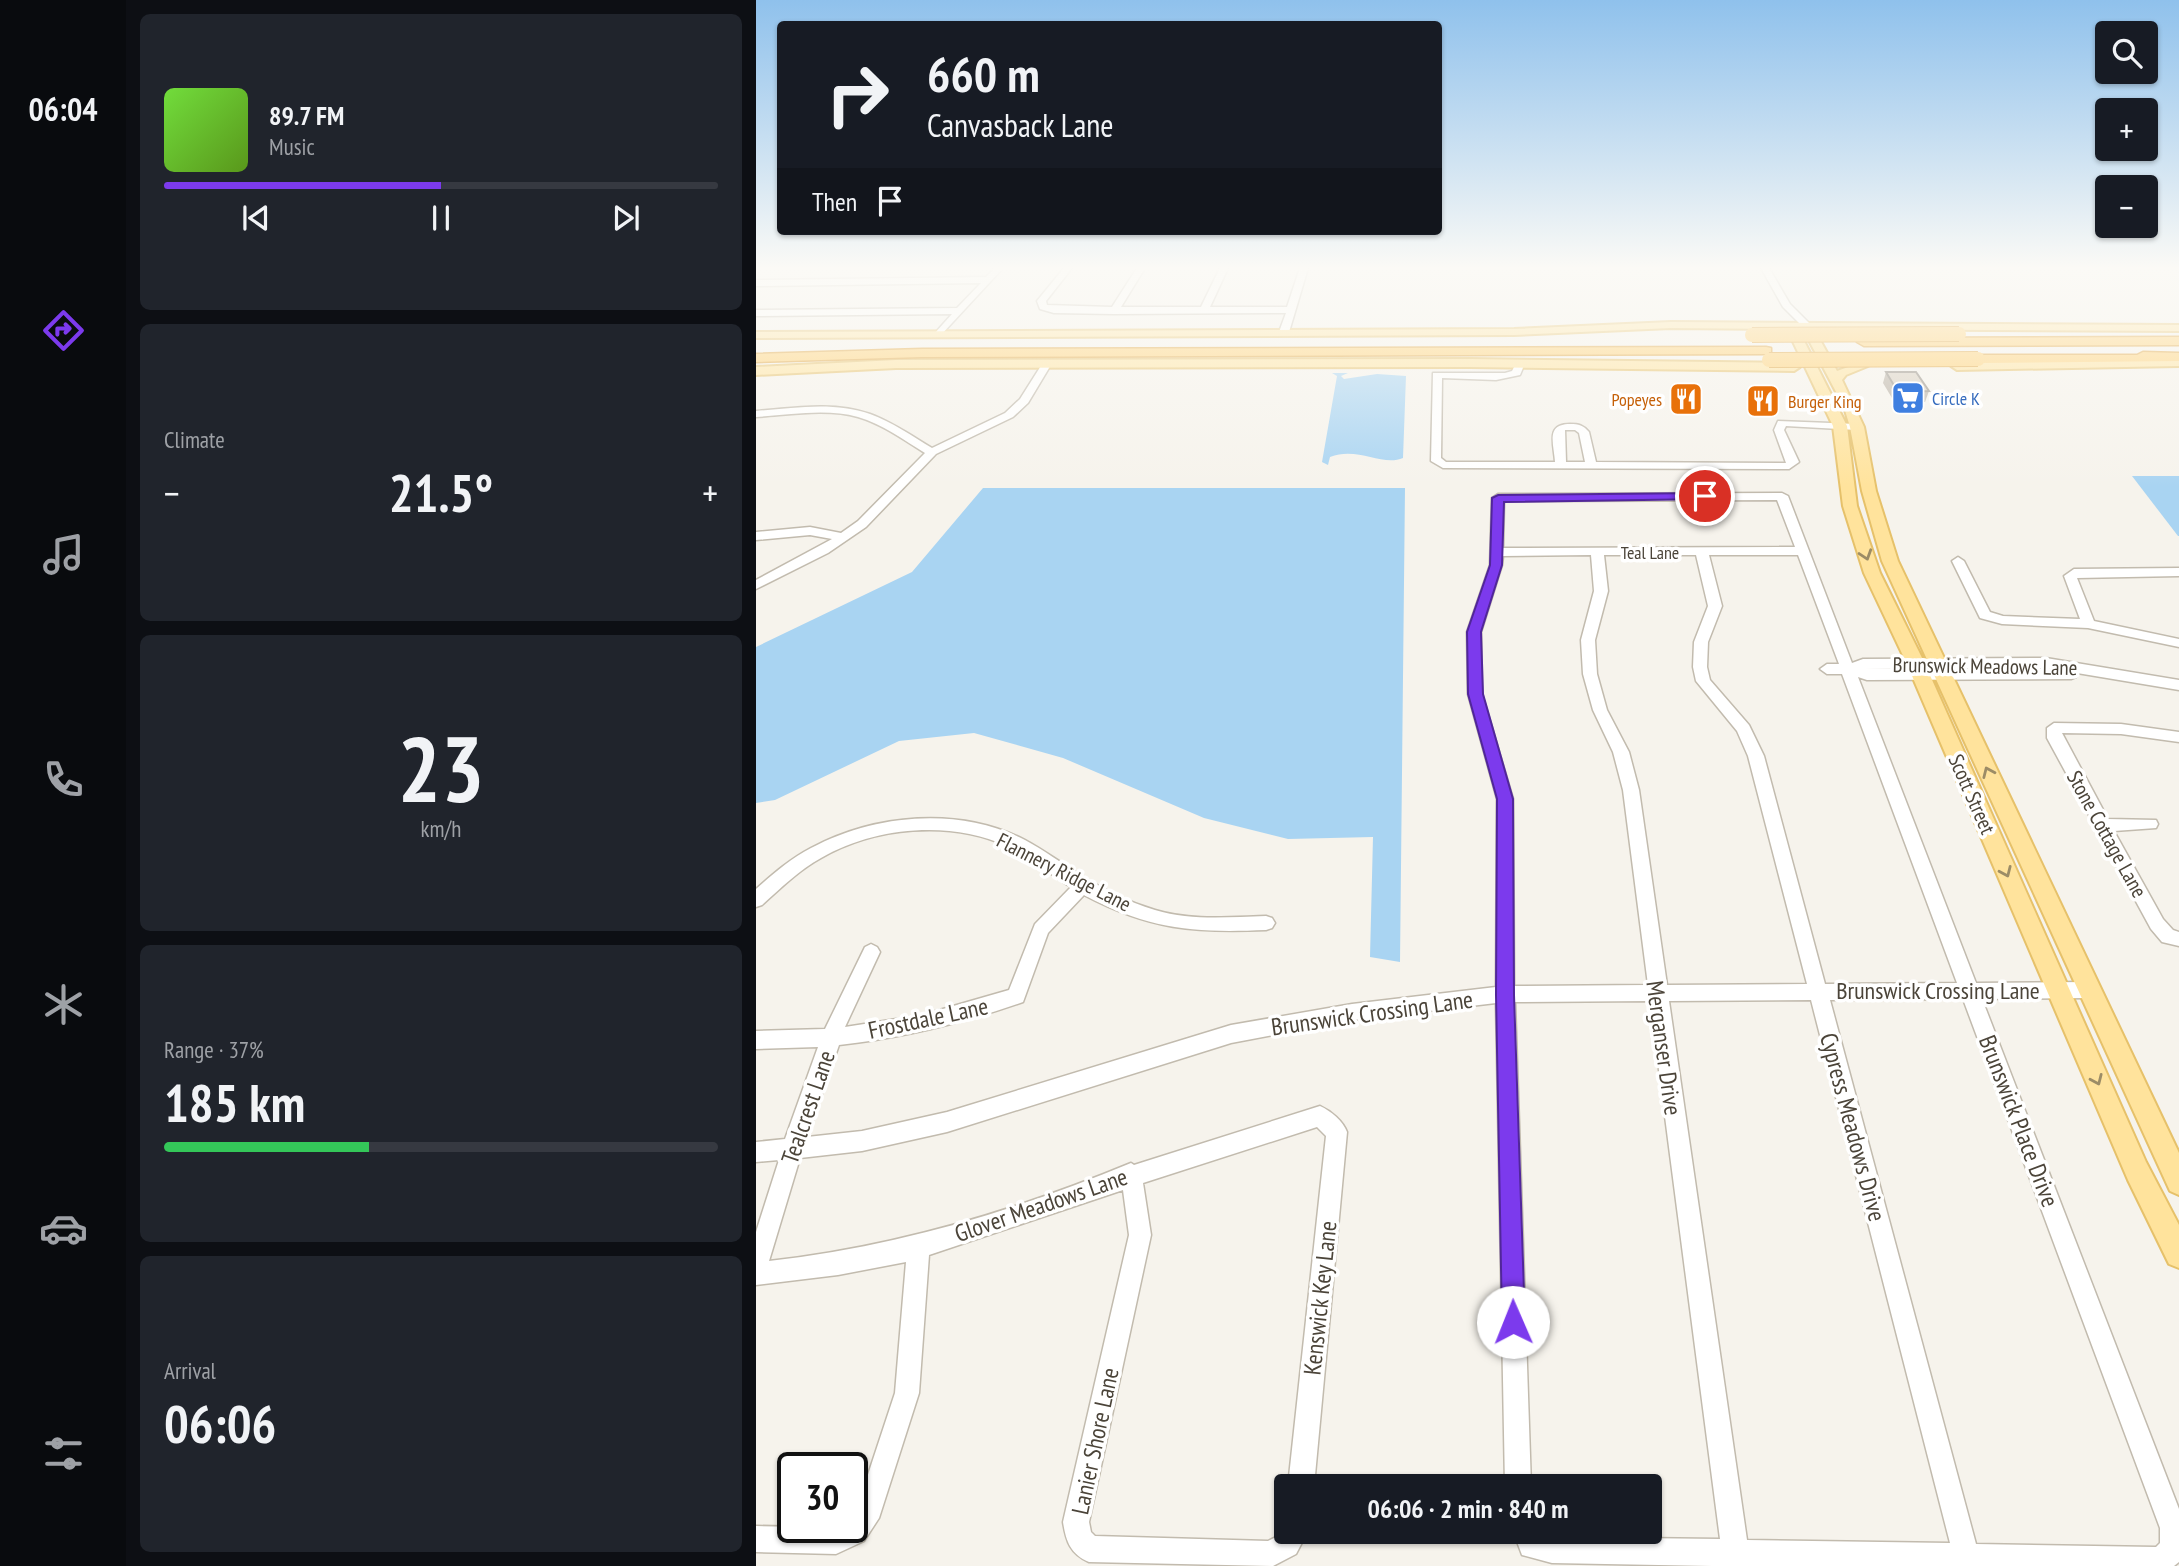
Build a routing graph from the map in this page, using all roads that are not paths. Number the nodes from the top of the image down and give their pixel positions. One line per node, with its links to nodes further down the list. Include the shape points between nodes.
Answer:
1 (1798, 341): 14 (main road, Scott Street)
2 (1814, 341): 15 (main road, Scott Street)
3 (2046, 341): 5 (highway)
4 (2058, 341): 8 (highway, bridge)
5 (1867, 346): 7 (highway); 8 (highway); 10 (highway)
6 (756, 349): 8 (highway, via 1523,342)
7 (2179, 350)
8 (1764, 351): 9 (highway, via 900,353); 10 (highway, bridge); 12 (main road); 14 (main road); 17 (main road)
9 (756, 358)
10 (2179, 359): 13 (main road)
11 (1047, 363): 12 (main road); 16 (main road, via 869,364); 22 (street, via 1019,407)
12 (1520, 363): 23 (street, via 1516,373 1491,380 1466,374 1437,375 1435,459 1443,465)
13 (1862, 366): 15 (main road); 18 (main road, via 1842,372)
14 (1810, 367): 15 (main road); 17 (main road, Scott Street)
15 (1826, 367): 18 (main road, Scott Street)
16 (756, 371)
17 (1818, 380): 20 (main road, Scott Street)
18 (1835, 380): 21 (main road, Scott Street)
19 (756, 414): 22 (street, via 853,413)
20 (1840, 426): 21 (street); 24 (street, via 1782,423 1779,430 1793,462 1789,466); 25 (main road, Scott Street)
21 (1857, 427): 26 (main road, Scott Street)
22 (932, 452): 28 (street, via 889,499)
23 (1561, 465): 24 (street); 24 (street, via 1558,434 1561,427 1577,427 1584,432)
24 (1591, 466)
25 (1849, 489): 26 (main road); 40 (main road, Scott Street, one-way to 40, via 1850,506 1872,573)
26 (1869, 491): 40 (main road, Scott Street, via 1889,561)
27 (756, 536): 28 (street, via 810,531)
28 (844, 537): 35 (street)
29 (1804, 551): 30 (street, Brunswick Place Drive, via 1782,496 1498,498); 32 (street, Teal Lane); 39 (street, Brunswick Place Drive)
30 (1496, 552): 31 (street, Teal Lane); 55 (street, via 1474,632 1475,694 1505,799)
31 (1597, 552): 32 (street, Teal Lane); 54 (street, Merganser Drive, via 1601,592 1588,640 1590,674 1600,710 1621,752 1630,790)
32 (1702, 552): 52 (street, Cypress Meadows Drive, via 1714,606 1698,654 1701,674 1744,729 1756,756)
33 (1958, 562): 36 (street, via 1985,615 2002,620)
34 (2179, 572): 36 (street, via 2080,572 2070,576)
35 (756, 585)
36 (2088, 624): 37 (street)
37 (2179, 643)
38 (1827, 668): 39 (street, Brunswick Meadows Lane)
39 (1847, 669): 40 (street, Brunswick Meadows Lane, via 1867,675); 50 (street, Brunswick Place Drive)
40 (1930, 669): 41 (street, Brunswick Meadows Lane, via 2123,673); 51 (main road, Scott Street, one-way to 51); 53 (main road, Scott Street, one-way to 40)
41 (2179, 685)
42 (2179, 737): 44 (street, Stone Cottage Lane, via 2121,729 2054,728 2055,738)
43 (2150, 824): 44 (street)
44 (2104, 825): 48 (street, Stone Cottage Lane, via 2157,924)
45 (1082, 886): 46 (street, Flannery Ridge Lane, via 1009,839 927,824 877,830 830,847 794,867); 47 (street, Flannery Ridge Lane, via 1167,920); 56 (street, Frostdale Lane, via 1041,929 1016,996 930,1020)
46 (756, 900)
47 (1266, 923)
48 (2173, 938)
49 (871, 952): 56 (street, Tealcrest Lane, via 848,993)
50 (1969, 989): 51 (street, Brunswick Crossing Lane); 52 (street, Brunswick Crossing Lane); 73 (street, Brunswick Place Drive, via 2173,1528 2174,1550 2159,1560)
51 (2058, 989): 53 (street, Brunswick Crossing Lane); 64 (main road, Scott Street, one-way to 64, via 2137,1171)
52 (1818, 990): 54 (street, Brunswick Crossing Lane); 73 (street, Cypress Meadows Drive)
53 (2088, 990): 62 (main road, Scott Street)
54 (1656, 992): 55 (street, Brunswick Crossing Lane); 72 (street, Merganser Drive)
55 (1505, 995): 59 (street, Brunswick Crossing Lane, via 1352,1012 1231,1034 947,1122); 68 (street)
56 (832, 1037): 57 (street, Frostdale Lane); 59 (street, Tealcrest Lane)
57 (756, 1040)
58 (1320, 1116): 61 (street, Glover Meadows Lane); 67 (street, Kenswick Key Lane, via 1337,1132)
59 (793, 1150): 60 (street, Brunswick Crossing Lane); 65 (street, Tealcrest Lane)
60 (756, 1152)
61 (1132, 1174): 63 (street, Glover Meadows Lane); 70 (street, Lanier Shore Lane, via 1140,1235 1076,1522 1079,1539 1089,1549 1270,1554)
62 (2179, 1182)
63 (918, 1247): 66 (street, Glover Meadows Lane, via 831,1266); 69 (street, via 907,1393 870,1509 855,1532 836,1541)
64 (2179, 1254)
65 (756, 1267)
66 (756, 1274)
67 (1302, 1474)
68 (1518, 1474)
69 (756, 1539)
70 (1283, 1544)
71 (1539, 1544): 72 (street, via 1552,1550)
72 (1735, 1552): 73 (street)
73 (1966, 1555)

